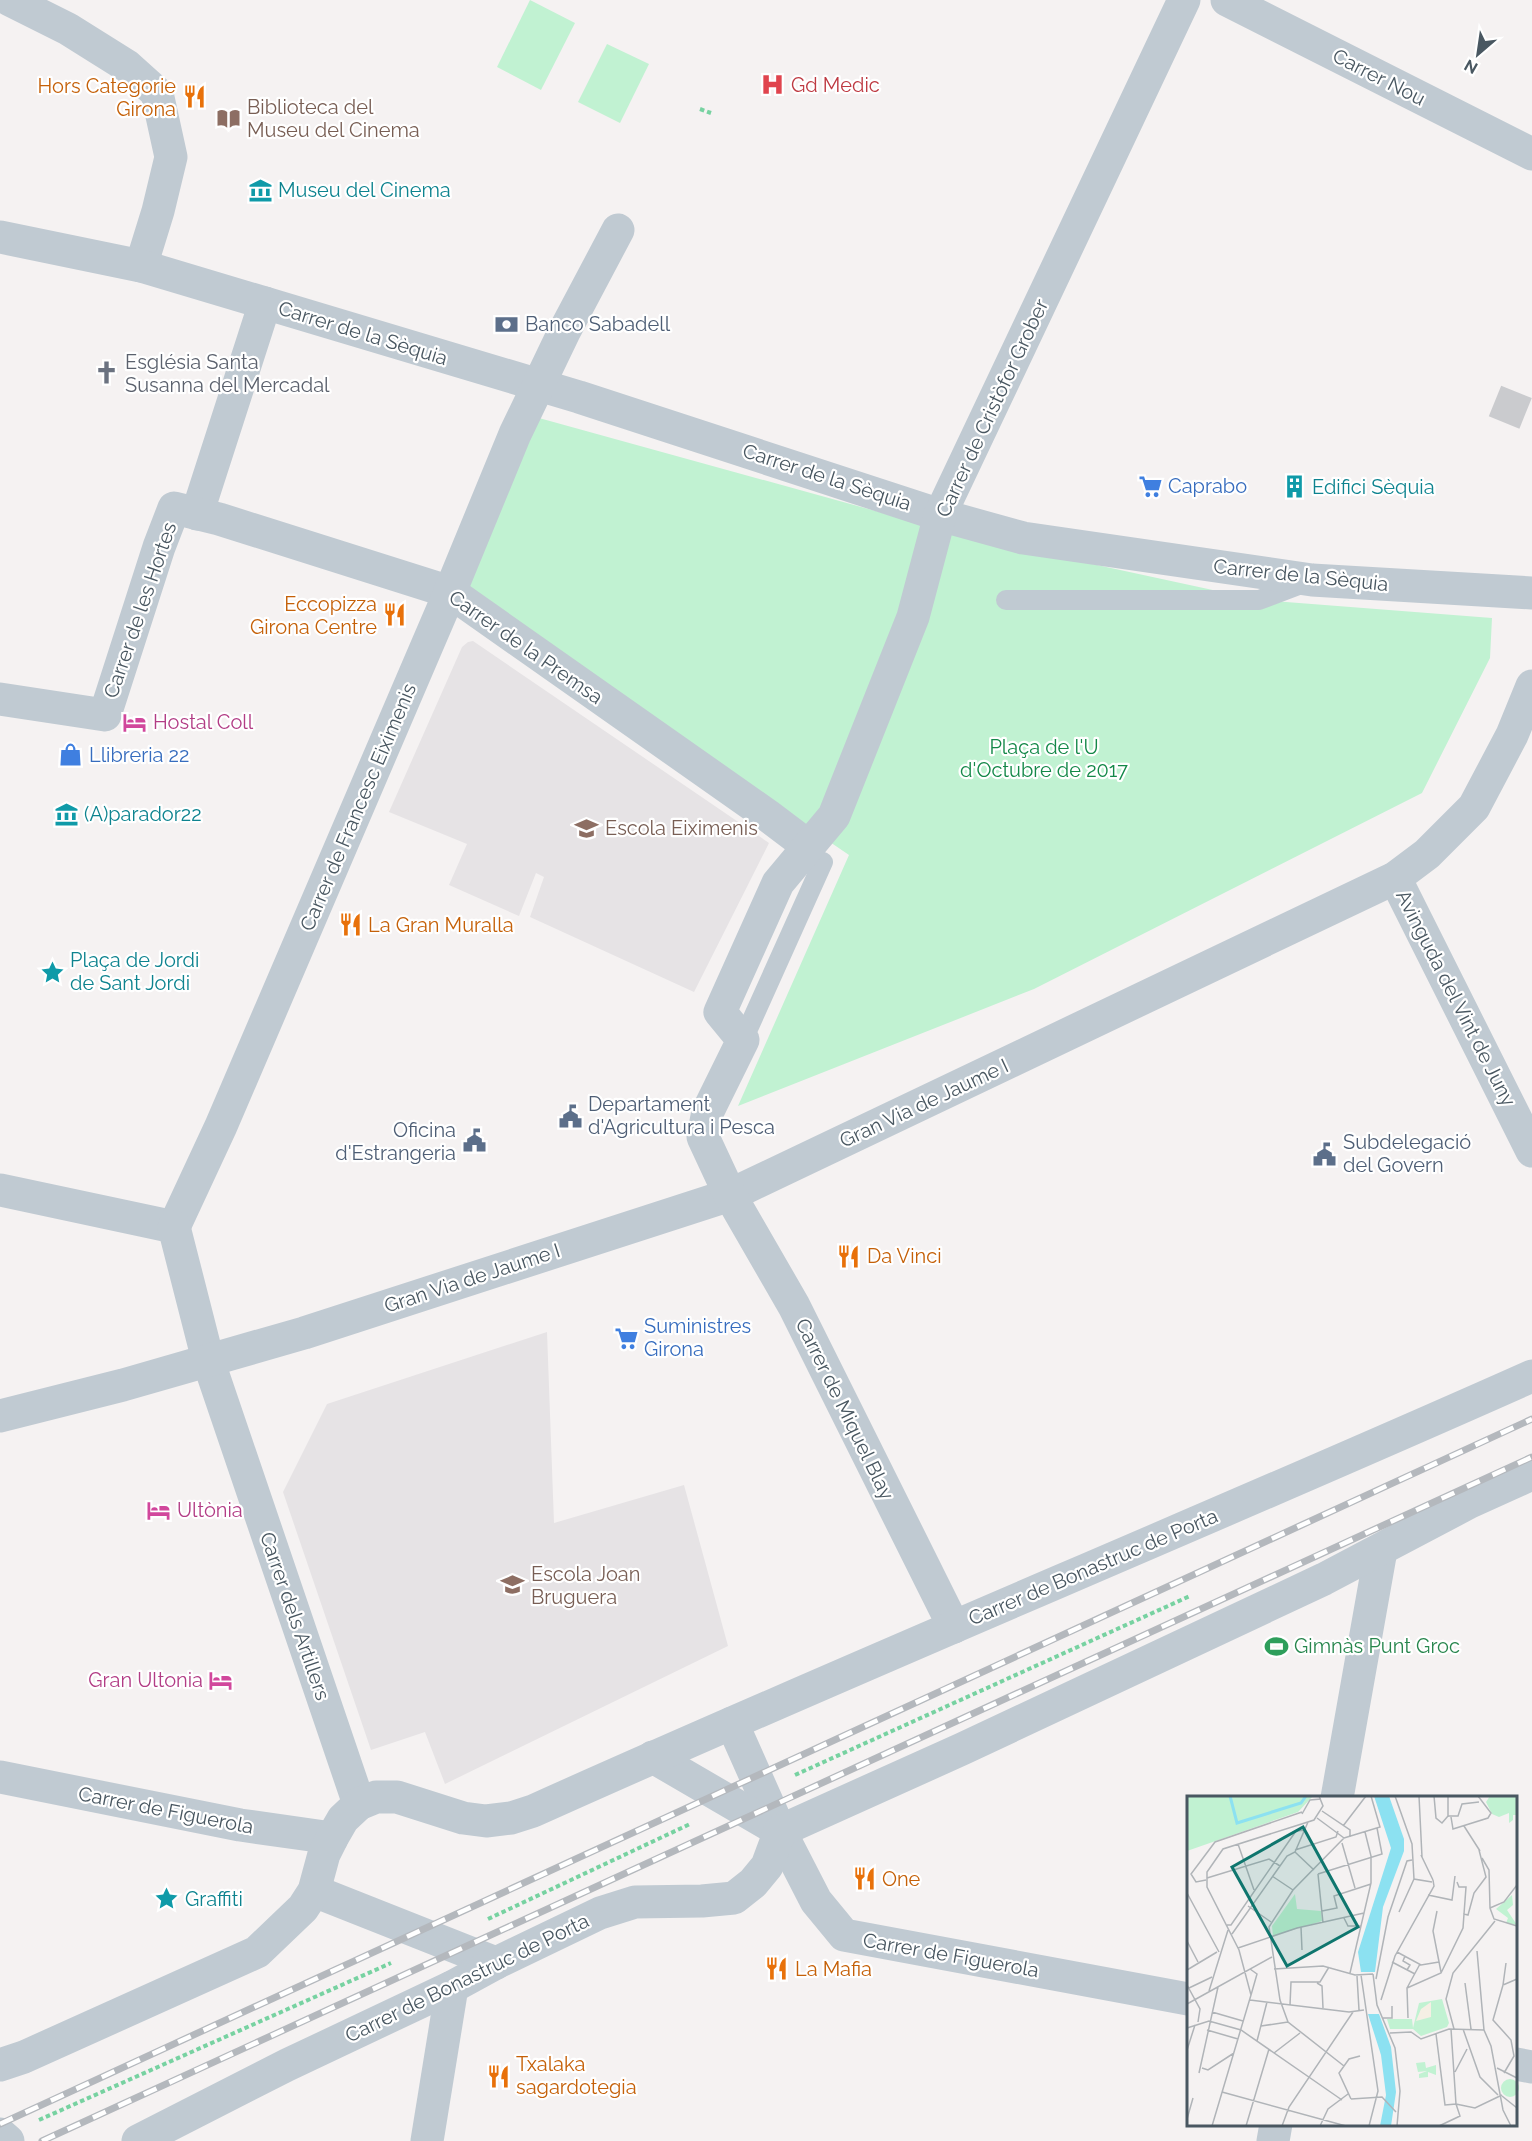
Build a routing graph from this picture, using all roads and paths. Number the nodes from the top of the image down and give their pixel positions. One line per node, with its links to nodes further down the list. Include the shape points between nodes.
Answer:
1 (10, 0): 9 (street, via 68,29 128,66 157,93 171,157)
2 (1184, 0): 13 (street, Carrer de Cristòfor Grober)
3 (1227, 0): 6 (street, Carrer Nou)
4 (700, 109): 5 (path)
5 (711, 113)
6 (1532, 154)
7 (618, 230): 11 (street, Carrer de Francesc Eiximenis)
8 (0, 237): 9 (street, Carrer de la Sèquia)
9 (141, 266): 10 (street, Carrer de la Sèquia)
10 (265, 303): 11 (street, Carrer de la Sèquia); 12 (street, Carrer de les Hortes)
11 (538, 385): 13 (street, Carrer de la Sèquia); 15 (street, Carrer de Francesc Eiximenis)
12 (185, 511): 15 (street, Carrer de la Premsa); 19 (street, Carrer de les Hortes, via 159,548 105,715)
13 (940, 515): 14 (street, Carrer de la Sèquia, via 1023,538); 20 (street, Carrer de Cristòfor Grober, via 913,617)
14 (1312, 580): 16 (street, Carrer de la Sèquia); 17 (lane, via 1259,600)
15 (450, 592): 20 (street, Carrer de la Premsa, via 767,815); 25 (street, Carrer de Francesc Eiximenis)
16 (1532, 593)
17 (1005, 600)
18 (1532, 686): 21 (street, Gran Via de Jaume I, via 1512,735 1474,807 1427,854)
19 (0, 699)
20 (816, 854): 24 (street, Carrer de Cristòfor Grober, via 778,883 720,1012 743,1040 708,1111 703,1137)
21 (1395, 878): 22 (street, Avinguda del Vint de Juny); 24 (street, Gran Via de Jaume I)
22 (1532, 1151)
23 (0, 1190): 25 (street)
24 (730, 1195): 26 (street, Gran Via de Jaume I, via 321,1328); 32 (street, Carrer de Miquel Blay, via 794,1306)
25 (174, 1227): 26 (street)
26 (208, 1360): 28 (street, Gran Via de Jaume I); 39 (street, Carrer dels Artillers)
27 (1532, 1376): 32 (street, Carrer de Bonastruc de Porta)
28 (0, 1416)
29 (1532, 1474): 30 (street)
30 (1381, 1550): 37 (street); 40 (street)
31 (1200, 1592): 36 (path)
32 (954, 1627): 33 (street, Carrer de Bonastruc de Porta)
33 (732, 1724): 34 (street, Carrer de Bonastruc de Porta); 40 (street, Carrer de Figuerola)
34 (653, 1757): 38 (street); 39 (street, Carrer de Bonastruc de Porta, via 511,1818 463,1818 397,1797 376,1797)
35 (0, 1777): 41 (street, Carrer de Figuerola, via 240,1826)
36 (788, 1779)
37 (1337, 1796)
38 (733, 1803): 40 (street); 43 (path)
39 (359, 1804): 41 (street)
40 (780, 1831): 44 (street, Carrer de Bonastruc de Porta, via 767,1866 734,1898 634,1902 600,1913); 46 (street, Carrer de Figuerola, via 816,1901 844,1935)
41 (332, 1838): 42 (street)
42 (314, 1890): 43 (street); 48 (street, via 303,1908 257,1952)
43 (441, 1941): 44 (street); 51 (path)
44 (496, 1963): 45 (street, Carrer de Bonastruc de Porta)
45 (453, 1987): 52 (street, Carrer de Bonastruc de Porta); 53 (street)
46 (1187, 1999)
47 (1517, 2064): 49 (street)
48 (0, 2065)
49 (1532, 2067)
50 (1276, 2126): 54 (street)
51 (4, 2137)
52 (138, 2141)
53 (427, 2141)
54 (1273, 2141)

